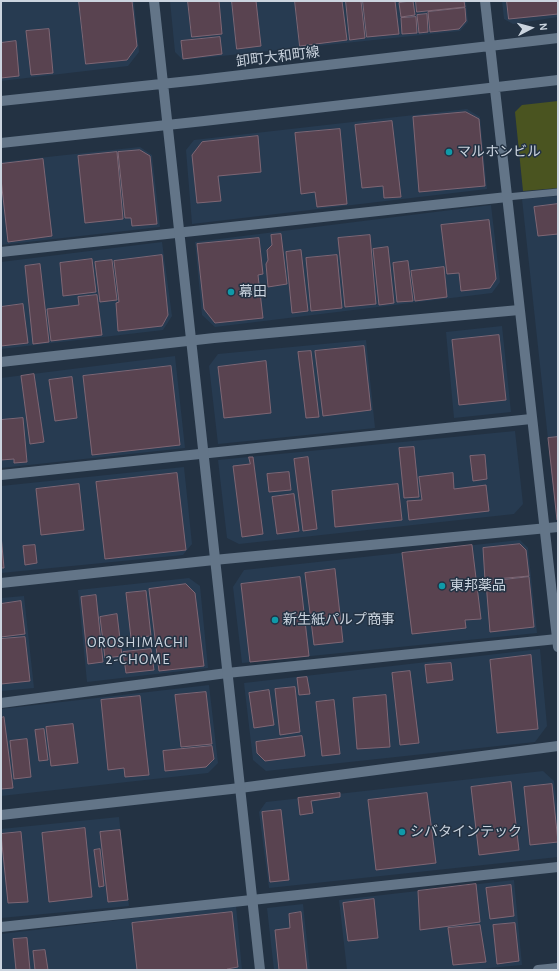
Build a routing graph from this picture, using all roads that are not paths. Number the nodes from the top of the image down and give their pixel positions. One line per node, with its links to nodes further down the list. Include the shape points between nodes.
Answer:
1 (154, 1): 6 (street)
2 (485, 1): 4 (street)
3 (558, 38): 4 (street, 卸町大和町線)
4 (491, 46): 6 (street, 卸町大和町線); 7 (street)
5 (558, 80): 7 (street)
6 (163, 84): 8 (street, 卸町大和町線); 9 (street)
7 (495, 88): 9 (street); 12 (street)
8 (1, 101)
9 (167, 125): 10 (street); 13 (street)
10 (1, 143)
11 (558, 192): 12 (lane)
12 (507, 196): 13 (street); 15 (street)
13 (179, 232): 14 (street); 16 (street)
14 (1, 252)
15 (519, 310): 16 (street); 18 (street)
16 (191, 341): 17 (street); 19 (street)
17 (1, 362)
18 (531, 419): 19 (street); 22 (street)
19 (203, 454): 20 (street); 23 (street)
20 (1, 475)
21 (558, 527): 22 (street)
22 (545, 528): 23 (street); 25 (street)
23 (214, 560): 24 (street); 26 (street)
24 (1, 583)
25 (558, 643): 26 (street)
26 (227, 673): 27 (street); 29 (street)
27 (1, 703)
28 (558, 746): 29 (street)
29 (240, 788): 30 (street); 32 (street)
30 (1, 815)
31 (558, 867): 32 (street)
32 (252, 899): 33 (street); 35 (street)
33 (1, 927)
34 (558, 968): 36 (street)
35 (260, 970)
36 (538, 970)

